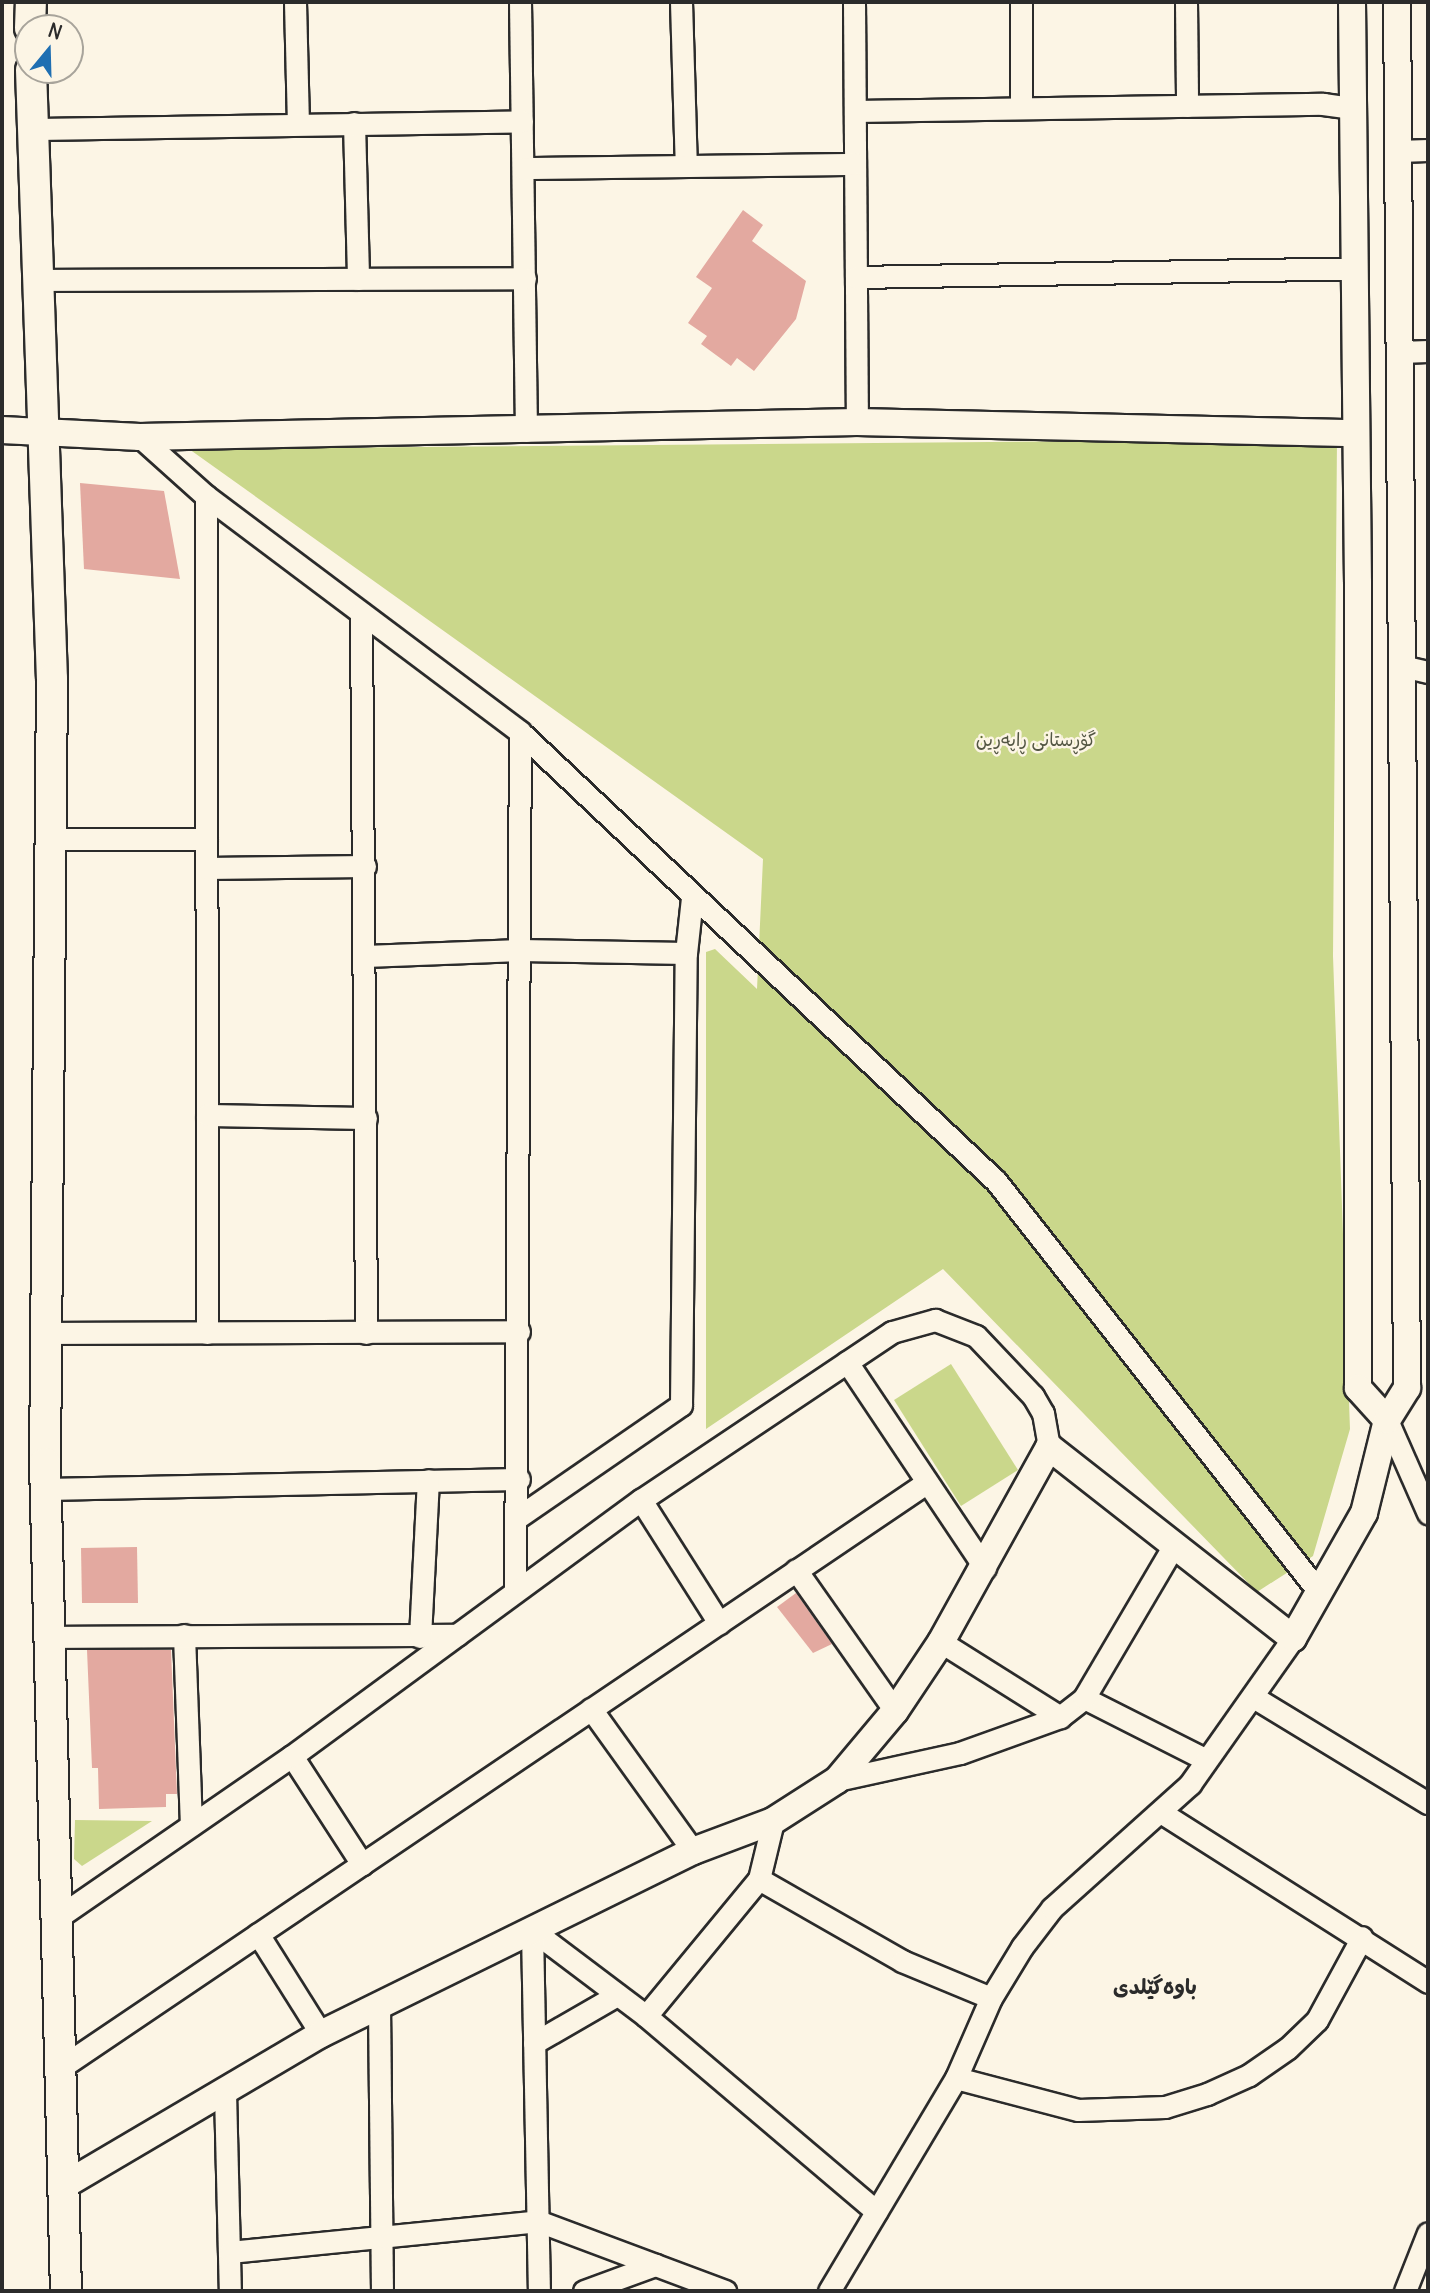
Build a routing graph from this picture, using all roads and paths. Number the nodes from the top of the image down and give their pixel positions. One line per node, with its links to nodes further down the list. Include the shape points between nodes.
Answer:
1 (295, 2): 15 (street)
2 (520, 2): 14 (street)
3 (681, 2): 21 (street)
4 (854, 2): 13 (street)
5 (1021, 2): 11 (street)
6 (1186, 2): 10 (street)
7 (1352, 2): 12 (street)
8 (1396, 2): 19 (street)
9 (31, 84): 17 (main road)
10 (1187, 106): 11 (street); 12 (street, via 1323,104)
11 (1021, 108): 13 (street)
12 (1353, 108): 23 (street)
13 (855, 111): 20 (street)
14 (522, 121): 16 (street); 22 (street)
15 (298, 124): 16 (street); 17 (street)
16 (354, 124): 26 (street)
17 (32, 129): 27 (main road)
18 (1428, 150): 19 (street)
19 (1398, 151): 29 (street)
20 (855, 164): 21 (street); 24 (street)
21 (685, 166): 22 (street)
22 (523, 168): 25 (street)
23 (1355, 268): 24 (street); 33 (street)
24 (856, 276): 30 (street)
25 (525, 278): 26 (street); 32 (street)
26 (358, 279): 27 (street)
27 (36, 281): 34 (main road)
28 (1428, 351): 29 (street)
29 (1400, 352): 37 (street)
30 (857, 422): 32 (street); 33 (street)
31 (3, 432): 34 (street)
32 (526, 432): 35 (street)
33 (1356, 433): 38 (street)
34 (40, 435): 35 (street); 43 (main road, via 52,679)
35 (140, 437): 36 (street)
36 (206, 496): 39 (street); 44 (street)
37 (1402, 580): 38 (street); 40 (street)
38 (1358, 583): 58 (street, via 1358,1388)
39 (361, 613): 42 (street); 45 (street)
40 (1402, 666): 41 (street); 58 (street, via 1407,1388)
41 (1428, 672)
42 (520, 732): 47 (street); 48 (street)
43 (51, 839): 44 (street); 54 (main road)
44 (206, 839): 46 (street)
45 (365, 866): 46 (street); 50 (street)
46 (206, 868): 51 (street)
47 (692, 898): 49 (street); 71 (street, via 996,1181)
48 (520, 950): 49 (street); 50 (street); 53 (street)
49 (685, 953): 66 (street, via 681,1405)
50 (365, 956): 52 (street)
51 (206, 1115): 52 (street); 55 (street)
52 (366, 1118): 56 (street)
53 (519, 1331): 56 (street); 60 (street)
54 (46, 1333): 55 (street); 63 (main road)
55 (207, 1334): 56 (street)
56 (366, 1334)
57 (847, 1362): 59 (street, via 913,1324 935,1320 956,1325 985,1343 1033,1396 1043,1413); 62 (street); 64 (street)
58 (1387, 1420): 65 (street); 71 (street, via 1364,1513)
59 (1049, 1447): 67 (street); 68 (street)
60 (519, 1479): 61 (street); 66 (street)
61 (428, 1480): 63 (street); 76 (street)
62 (926, 1483): 68 (street); 69 (street)
63 (45, 1489): 75 (main road)
64 (641, 1500): 70 (street); 72 (street)
65 (1428, 1513)
66 (517, 1518): 70 (street)
67 (1174, 1545): 77 (street); 79 (street)
68 (985, 1568): 78 (street)
69 (796, 1570): 72 (street); 82 (street)
70 (515, 1591): 73 (street)
71 (1319, 1592): 77 (street)
72 (719, 1623): 81 (street)
73 (459, 1634): 76 (street); 84 (street)
74 (184, 1635): 75 (street); 76 (street); 90 (street)
75 (48, 1637): 94 (main road)
76 (420, 1637)
77 (1293, 1638): 80 (street)
78 (941, 1642): 82 (street); 83 (street)
79 (1084, 1698): 83 (street); 85 (street)
80 (1255, 1698): 85 (street); 87 (street)
81 (591, 1709): 91 (street); 92 (street)
82 (895, 1711): 86 (street)
83 (1060, 1717): 86 (street, via 960,1753)
84 (292, 1756): 90 (street); 92 (street)
85 (1205, 1759): 88 (street, via 1190,1784)
86 (837, 1780): 89 (street)
87 (1428, 1804)
88 (1162, 1812): 97 (street); 100 (street, via 1052,1908)
89 (773, 1821): 91 (street); 93 (street)
90 (191, 1825): 94 (street)
91 (693, 1851): 95 (street)
92 (362, 1864): 96 (street)
93 (759, 1879): 100 (street, via 902,1961); 102 (street)
94 (57, 1918): 105 (main road)
95 (532, 1930): 99 (street); 101 (street); 104 (street)
96 (258, 1934): 103 (street); 105 (street)
97 (1362, 1937): 98 (street); 106 (street, via 1317,2020 1288,2048 1249,2075 1207,2094 1166,2107 1078,2110)
98 (1428, 1982)
99 (617, 1995): 102 (street); 104 (street)
100 (991, 1998): 106 (street)
101 (379, 2005): 103 (street); 112 (street)
102 (646, 2016): 109 (street)
103 (321, 2034): 107 (street)
104 (534, 2043): 110 (street)
105 (63, 2066): 108 (main road)
106 (956, 2078): 109 (street)
107 (225, 2092): 108 (street); 113 (street)
108 (63, 2186): 116 (main road)
109 (876, 2211): 122 (street)
110 (538, 2221): 112 (street); 114 (street); 119 (street)
111 (1428, 2233): 123 (street)
112 (380, 2237): 113 (street); 118 (street)
113 (230, 2252): 117 (street)
114 (655, 2265): 120 (street); 121 (street)
115 (1428, 2270): 123 (street)
116 (66, 2291)
117 (230, 2291)
118 (382, 2291)
119 (539, 2291)
120 (584, 2291)
121 (725, 2291)
122 (829, 2291)
123 (1405, 2291)

